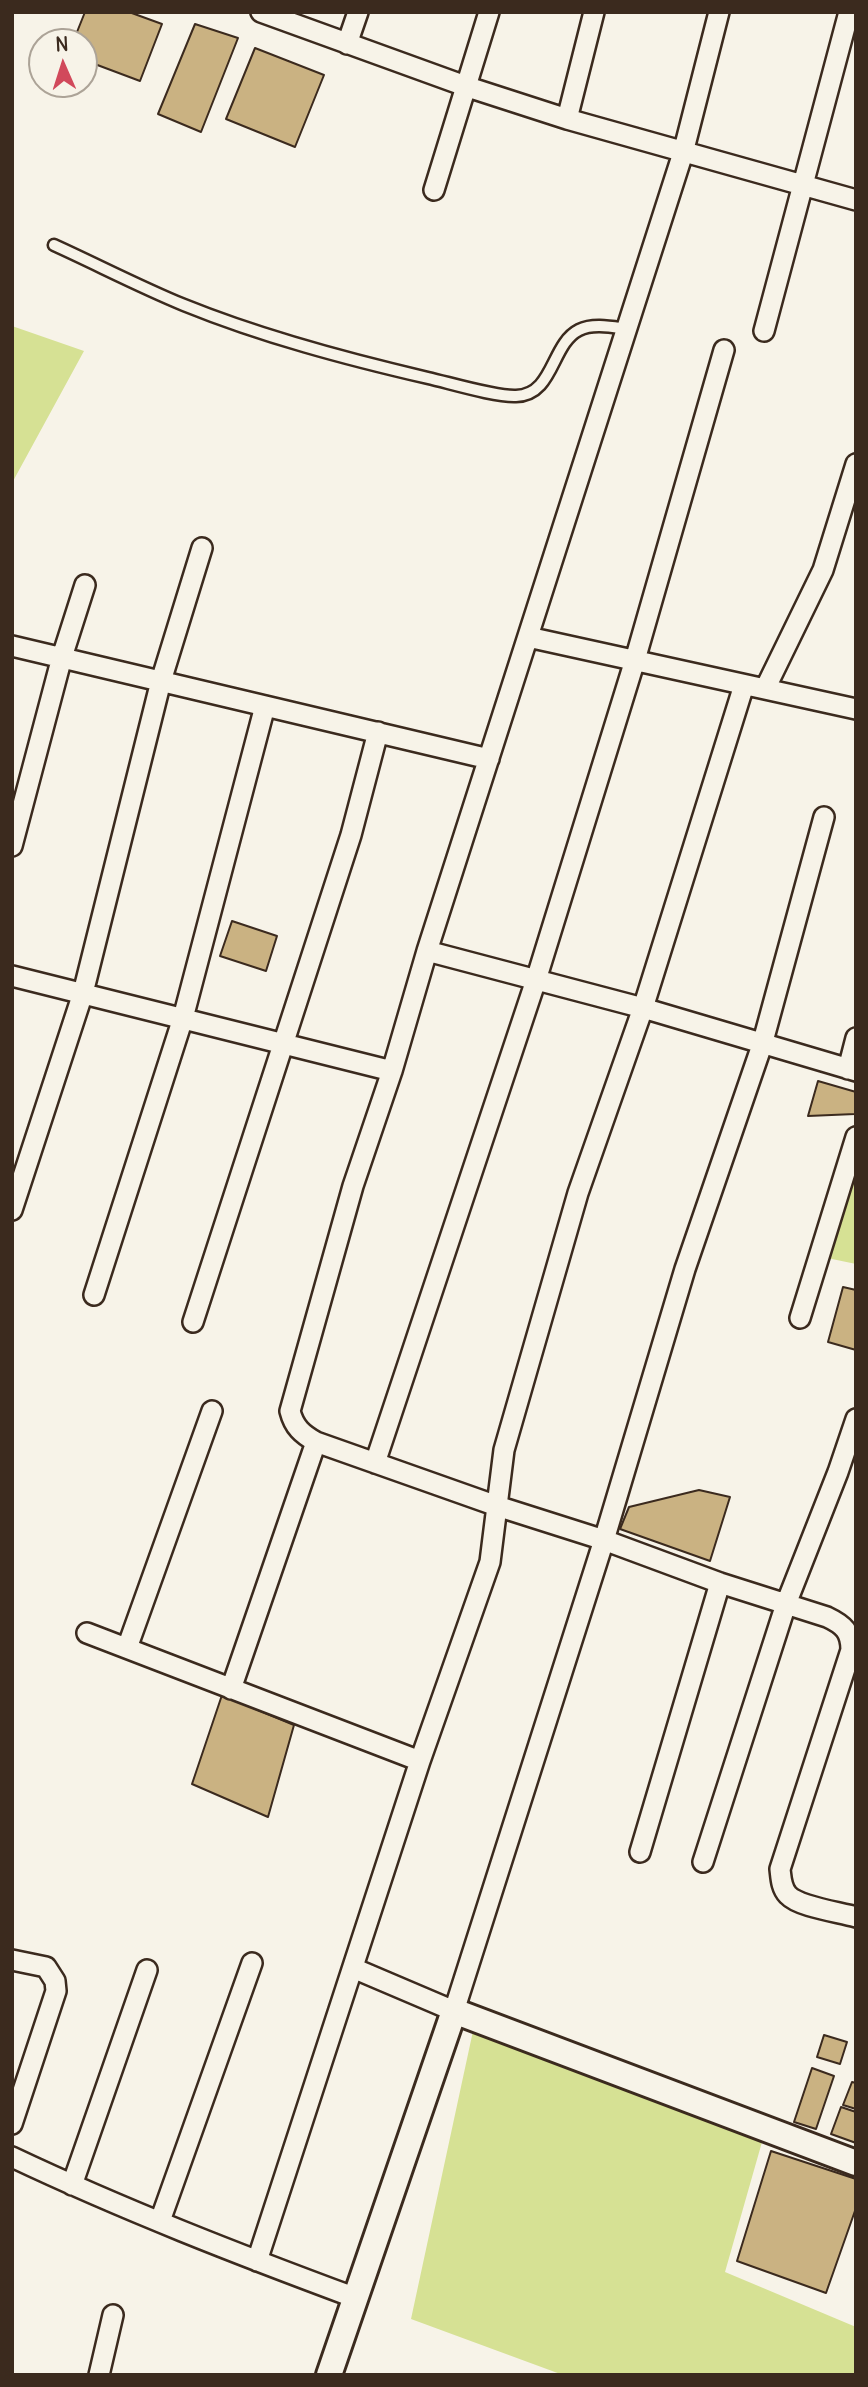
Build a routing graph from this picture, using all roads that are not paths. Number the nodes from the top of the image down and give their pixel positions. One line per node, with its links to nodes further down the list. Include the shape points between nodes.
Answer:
1 (261, 12): 7 (street)
2 (358, 12): 7 (street)
3 (489, 12): 8 (street)
4 (594, 12): 9 (street)
5 (719, 12): 10 (street)
6 (849, 12): 11 (street)
7 (346, 44): 8 (street)
8 (468, 87): 9 (street); 12 (street)
9 (567, 119): 10 (street)
10 (682, 153): 11 (street); 15 (street)
11 (804, 186): 13 (street); 16 (street)
12 (434, 190)
13 (856, 200)
14 (54, 245): 15 (lane, via 183,304 261,333 507,396 535,390 569,339 581,329)
15 (626, 329): 21 (street)
16 (764, 331)
17 (724, 350): 24 (street)
18 (856, 464): 27 (street, via 823,570)
19 (202, 548): 25 (street)
20 (85, 585): 23 (street)
21 (528, 636): 24 (street); 31 (street)
22 (12, 646): 23 (street)
23 (62, 657): 25 (street); 33 (street)
24 (635, 660): 26 (street); 36 (street)
25 (161, 681): 28 (street); 37 (street)
26 (744, 685): 27 (street); 38 (street)
27 (765, 689): 29 (street)
28 (265, 706): 30 (street); 39 (street)
29 (856, 709)
30 (378, 732): 31 (street); 41 (street, via 351,835)
31 (489, 759): 34 (street)
32 (824, 817): 42 (street)
33 (12, 846)
34 (427, 951): 36 (street); 43 (street)
35 (12, 976): 37 (street)
36 (536, 980): 38 (street); 53 (street)
37 (83, 993): 39 (street); 46 (street)
38 (643, 1008): 42 (street); 54 (street, via 578,1193 504,1450)
39 (183, 1018): 41 (street); 47 (street)
40 (856, 1038): 44 (street)
41 (283, 1043): 43 (street); 49 (street)
42 (762, 1045): 44 (street); 55 (street, via 685,1269)
43 (392, 1070): 52 (street, via 353,1186 292,1400 292,1420 302,1434)
44 (852, 1070)
45 (856, 1138): 48 (street)
46 (12, 1210)
47 (94, 1294)
48 (800, 1318)
49 (193, 1322)
50 (212, 1411): 60 (street)
51 (856, 1419): 57 (street)
52 (316, 1442): 53 (street); 61 (street)
53 (375, 1463): 54 (street)
54 (498, 1506): 55 (street); 62 (street, via 490,1562)
55 (604, 1540): 56 (street); 70 (street)
56 (720, 1583): 57 (street); 63 (street)
57 (786, 1604): 58 (street); 64 (street)
58 (852, 1631): 65 (street, via 851,1650 780,1878 796,1901)
59 (87, 1633): 60 (street)
60 (127, 1648): 61 (street)
61 (231, 1689): 62 (street)
62 (420, 1761): 68 (street)
63 (640, 1852)
64 (703, 1862)
65 (856, 1917)
66 (12, 1960): 71 (street, via 46,1967 56,1991)
67 (252, 1963): 75 (street)
68 (353, 1968): 70 (street); 76 (street)
69 (147, 1970): 74 (street)
70 (454, 2011): 73 (street); 77 (street)
71 (12, 2124)
72 (12, 2157): 74 (street)
73 (856, 2163)
74 (72, 2185): 75 (street)
75 (160, 2221): 76 (street)
76 (257, 2261): 77 (street)
77 (356, 2298): 80 (street)
78 (113, 2315): 79 (street)
79 (99, 2375)
80 (329, 2375)

